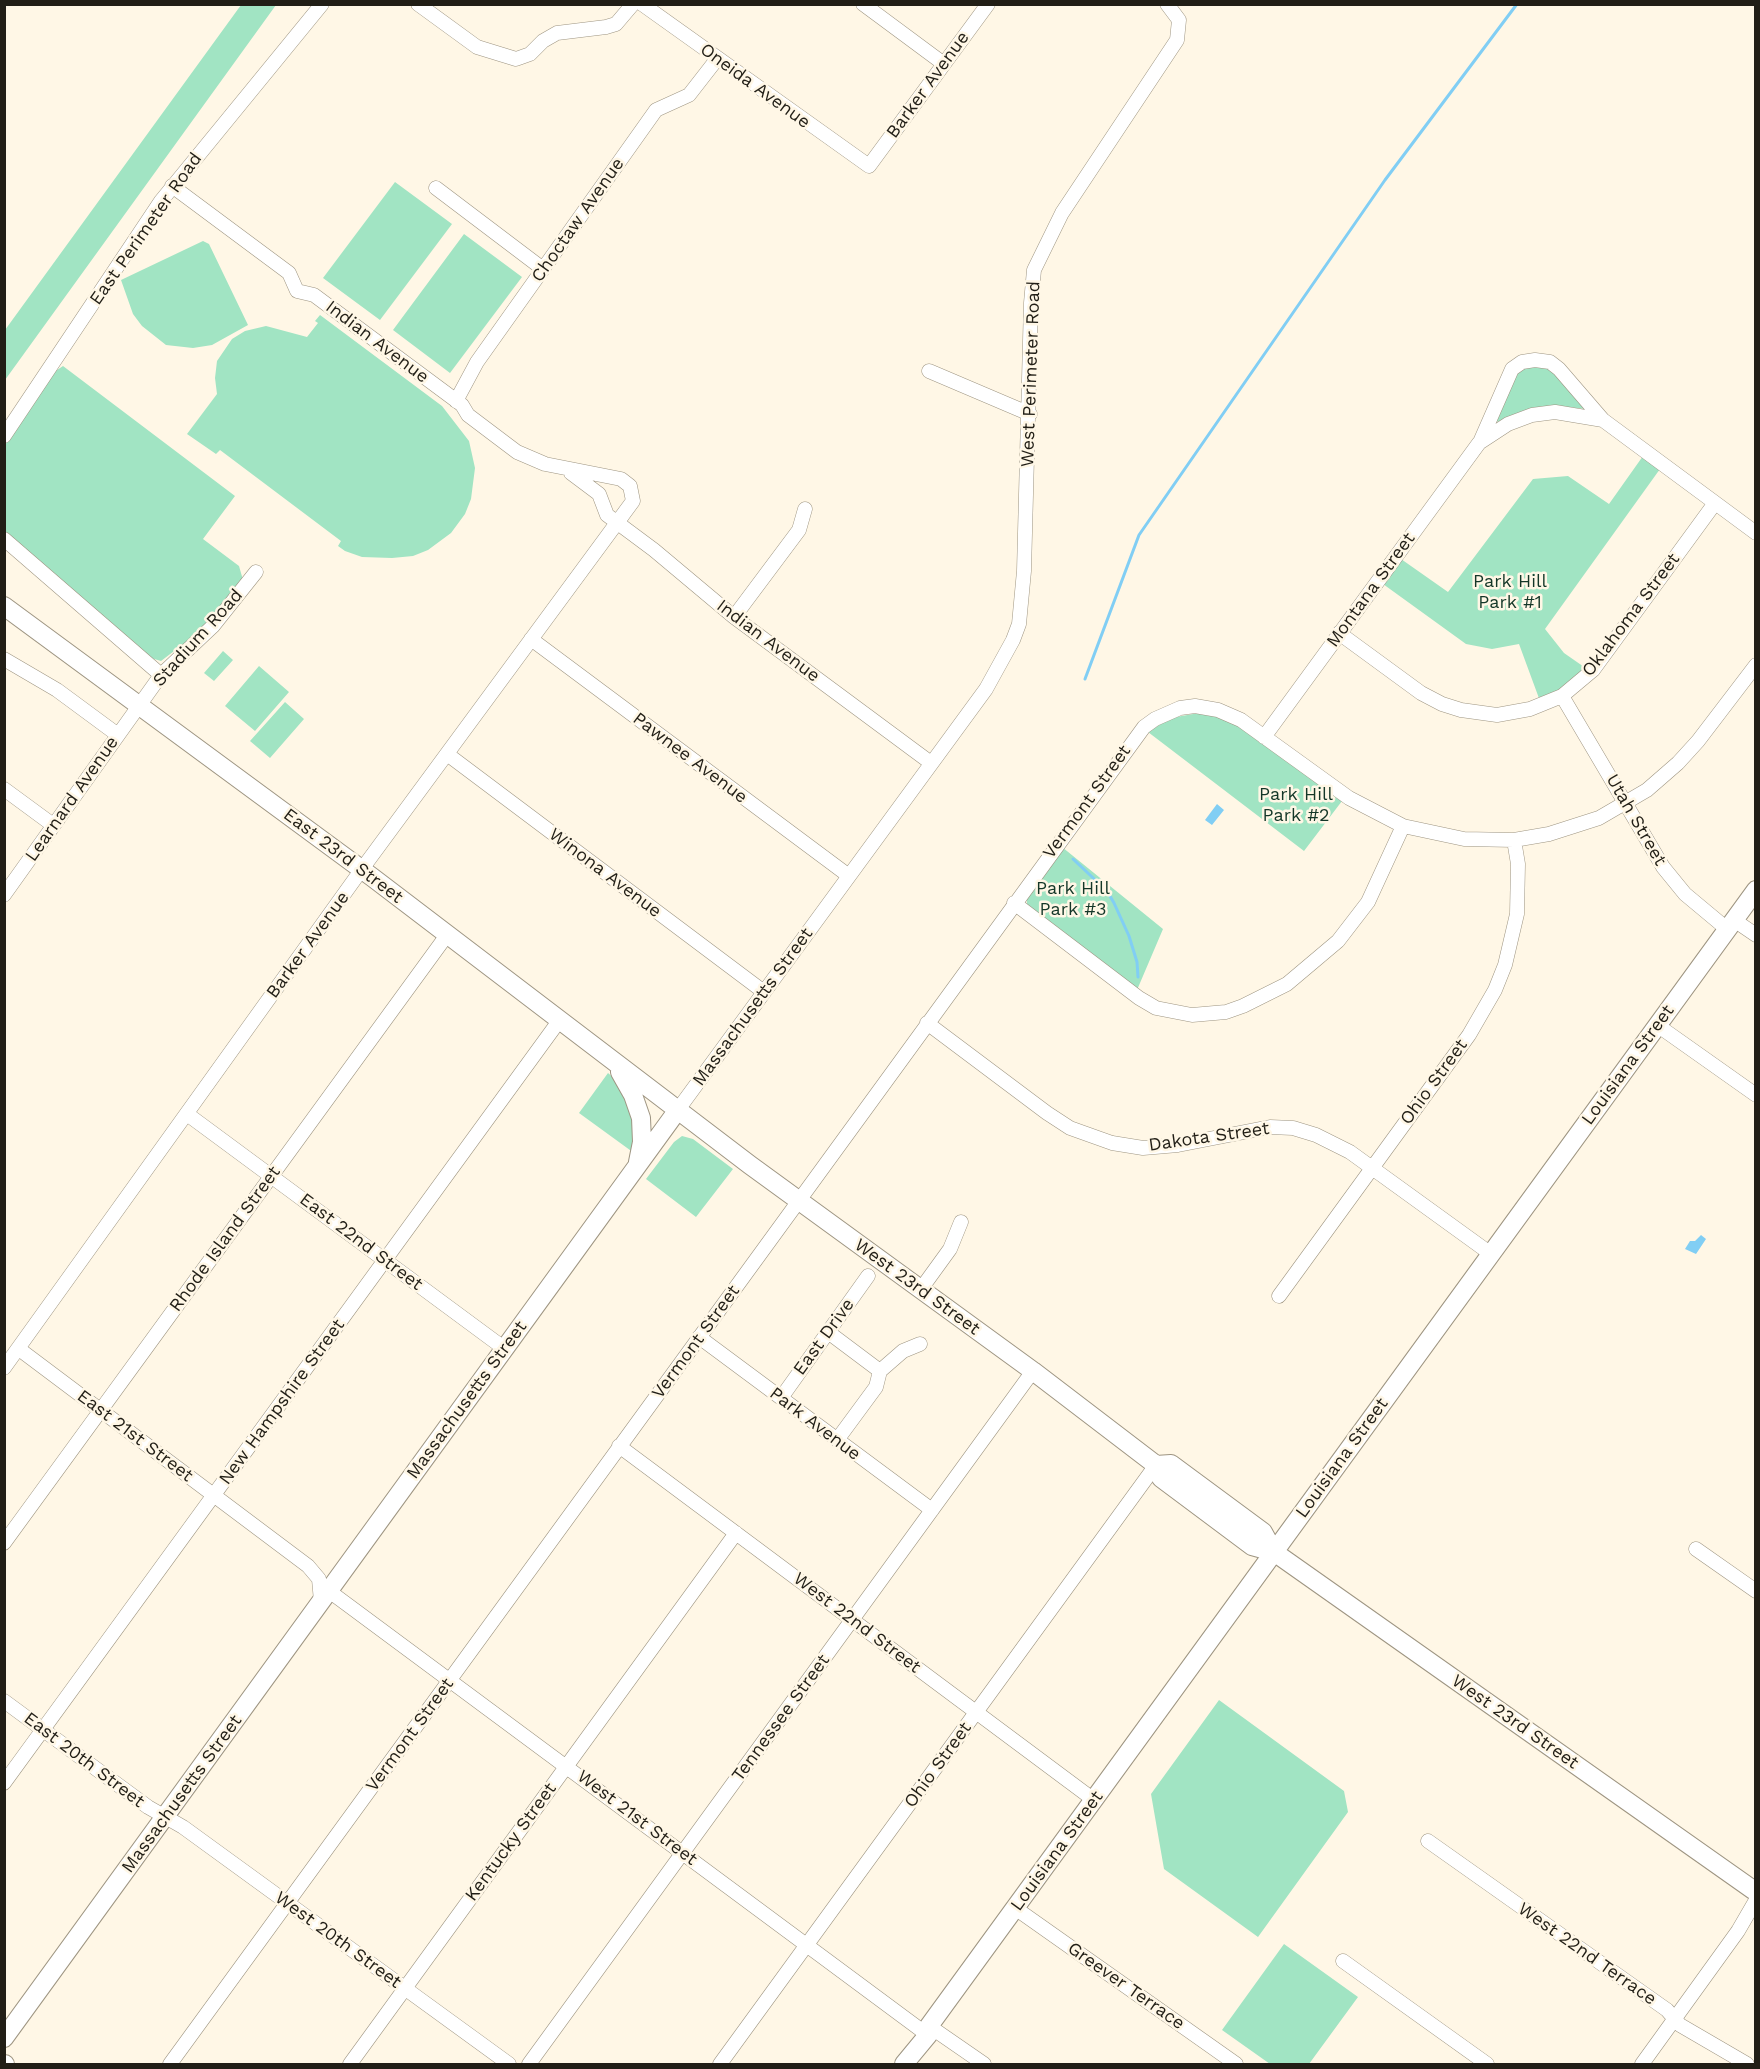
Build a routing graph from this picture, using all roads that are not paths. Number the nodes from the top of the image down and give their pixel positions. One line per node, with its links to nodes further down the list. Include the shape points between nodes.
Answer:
1 (322, 4): 11 (street, East Perimeter Road)
2 (418, 4): 3 (street, via 477,48 511,59 530,54 557,33 616,24)
3 (633, 4)
4 (642, 4): 8 (street, Oneida Avenue)
5 (987, 4): 9 (street, Barker Avenue)
6 (1167, 4): 16 (street, West Perimeter Road, via 1179,20 1178,40 1113,133 1037,260 1030,303)
7 (871, 7): 9 (street)
8 (717, 59): 10 (street, Oneida Avenue); 13 (street, Choctaw Avenue, via 689,94 656,110)
9 (944, 64): 10 (street, Barker Avenue)
10 (869, 165)
11 (172, 186): 15 (street, Indian Avenue, via 289,273 297,291 314,295); 18 (street, East Perimeter Road)
12 (436, 188): 13 (street)
13 (543, 269): 15 (street, Choctaw Avenue, via 477,362)
14 (929, 371): 16 (street)
15 (456, 400): 20 (street, Indian Avenue, via 468,415 517,452)
16 (1030, 414): 40 (street, West Perimeter Road, via 1018,624 999,669)
17 (1603, 420): 19 (street, Montana Street, via 1555,412 1520,419); 19 (street, Montana Street, via 1550,362 1522,362 1512,369); 22 (street)
18 (4, 436)
19 (1479, 444): 30 (street, Montana Street)
20 (560, 467): 21 (street, Indian Avenue, via 621,479); 24 (street, Indian Avenue, via 594,488 607,515)
21 (633, 493): 24 (street, Barker Avenue, via 633,501)
22 (1715, 503): 25 (street); 35 (street, Oklahoma Street, via 1604,657)
23 (805, 509): 29 (street, via 799,530)
24 (617, 522): 29 (street, Indian Avenue); 31 (street, Barker Avenue)
25 (1755, 533)
26 (4, 539): 34 (street)
27 (256, 572): 34 (street, Stadium Road, via 213,626)
28 (4, 606): 36 (main road, East 23rd Street)
29 (734, 617): 40 (street, Indian Avenue)
30 (1339, 633): 35 (street, Oklahoma Street, via 1420,693 1461,710 1514,713); 38 (street, Montana Street)
31 (531, 639): 39 (street, Barker Avenue); 47 (street, Pawnee Avenue)
32 (4, 658): 37 (street, via 57,690)
33 (1755, 665): 42 (street, Vermont Street, via 1678,763)
34 (162, 675): 36 (street, Stadium Road)
35 (1562, 696): 42 (street, Utah Street)
36 (140, 705): 37 (street, Learnard Avenue); 46 (main road, East 23rd Street)
37 (118, 735): 43 (street, Learnard Avenue)
38 (1264, 736): 44 (street, Vermont Street, via 1349,798); 50 (street, Vermont Street, via 1231,714 1207,707 1180,708 1155,718 1136,735)
39 (447, 754): 46 (street, Barker Avenue); 54 (street, Winona Avenue)
40 (931, 763): 47 (street, Massachusetts Street)
41 (4, 789): 43 (street)
42 (1626, 804): 45 (street, Vermont Street, via 1575,827); 51 (street, Utah Street, via 1672,880 1696,905)
43 (53, 825): 49 (street, Learnard Avenue)
44 (1403, 826): 45 (street, Vermont Street, via 1464,839); 50 (street, via 1368,902 1338,941 1287,984 1226,1012 1192,1015 1156,1008)
45 (1514, 840): 63 (street, Ohio Street, via 1518,864 1517,914 1495,990 1469,1035)
46 (362, 869): 52 (main road, East 23rd Street); 61 (street, Barker Avenue)
47 (849, 876): 54 (street, Massachusetts Street)
48 (1755, 890): 51 (main road, Louisiana Street)
49 (4, 894)
50 (1014, 903): 56 (street, Vermont Street)
51 (1731, 924): 53 (street, Utah Street); 57 (main road, Louisiana Street)
52 (447, 935): 55 (main road, East 23rd Street); 64 (street, Rhode Island Street)
53 (1755, 935)
54 (764, 992): 60 (street, Massachusetts Street)
55 (559, 1021): 58 (main road, East 23rd Street); 68 (street, New Hampshire Street)
56 (927, 1023): 63 (street, Dakota Street, via 1047,1113 1091,1137 1128,1146 1162,1147 1254,1128 1283,1127 1334,1143); 65 (street, Vermont Street)
57 (1657, 1025): 59 (street); 67 (main road, Louisiana Street)
58 (611, 1061): 60 (main road, East 23rd Street); 62 (main road, via 638,1109 642,1142)
59 (1755, 1095)
60 (677, 1111): 62 (main road, Massachusetts Street); 65 (main road, West 23rd Street)
61 (187, 1113): 64 (street, East 22nd Street); 75 (street, Barker Avenue)
62 (638, 1166): 76 (main road, Massachusetts Street)
63 (1372, 1168): 67 (street, Dakota Street); 71 (street, Ohio Street)
64 (271, 1176): 68 (street, East 22nd Street); 81 (street, Rhode Island Street)
65 (798, 1201): 70 (main road, West 23rd Street); 73 (street, Vermont Street)
66 (961, 1222): 70 (street, via 950,1249)
67 (1491, 1254): 90 (main road, Louisiana Street)
68 (385, 1260): 76 (street, East 22nd Street); 85 (street, New Hampshire Street)
69 (868, 1276): 72 (street, East Drive)
70 (921, 1289): 79 (main road, West 23rd Street)
71 (1279, 1296)
72 (828, 1332): 78 (street); 80 (street, East Drive)
73 (699, 1337): 80 (street, Park Avenue); 83 (street, Vermont Street)
74 (920, 1344): 78 (street, via 903,1351)
75 (19, 1348): 77 (street, Barker Avenue); 81 (street, East 21st Street)
76 (505, 1349): 92 (main road, Massachusetts Street)
77 (4, 1368)
78 (880, 1371): 82 (street, via 876,1387)
79 (1033, 1371): 84 (main road, West 23rd Street); 86 (street, Tennessee Street)
80 (781, 1398): 82 (street, Park Avenue)
81 (101, 1410): 85 (street, East 21st Street); 88 (street, Rhode Island Street)
82 (837, 1440): 86 (street, Park Avenue)
83 (619, 1446): 87 (street, West 22nd Street); 96 (street, Vermont Street)
84 (1156, 1465): 90 (main road, West 23rd Street, via 1171,1464 1263,1532); 98 (street, Ohio Street)
85 (214, 1495): 91 (street, East 21st Street); 99 (street, New Hampshire Street)
86 (932, 1510): 95 (street, Tennessee Street)
87 (736, 1533): 95 (street, West 22nd Street); 100 (street, Kentucky Street)
88 (4, 1543)
89 (1696, 1549): 93 (street)
90 (1274, 1552): 102 (main road, Louisiana Street); 106 (main road, West 23rd Street)
91 (308, 1566): 92 (street, East 21st Street); 92 (street, East 21st Street)
92 (332, 1586): 94 (street, West 21st Street); 94 (street, via 344,1592); 103 (main road, Massachusetts Street)
93 (1755, 1591)
94 (352, 1606): 96 (street, West 21st Street)
95 (852, 1620): 98 (street, West 22nd Street); 105 (street, Tennessee Street)
96 (450, 1679): 100 (street, West 21st Street); 108 (street, Vermont Street)
97 (4, 1701): 99 (street, East 20th Street)
98 (976, 1712): 102 (street, West 22nd Street); 110 (street, Ohio Street)
99 (43, 1730): 101 (street, New Hampshire Street); 103 (street, East 20th Street)
100 (567, 1766): 105 (street, West 21st Street); 112 (street, Kentucky Street)
101 (4, 1783)
102 (1094, 1800): 109 (main road, Louisiana Street)
103 (165, 1817): 108 (street, West 20th Street); 115 (main road, Massachusetts Street)
104 (1428, 1841): 113 (street, West 22nd Terrace)
105 (683, 1853): 110 (street, West 21st Street); 119 (street, Tennessee Street)
106 (1755, 1892)
107 (1755, 1900): 113 (street, via 1738,1931)
108 (287, 1903): 112 (street, West 20th Street); 116 (street, Vermont Street)
109 (1016, 1908): 114 (main road, Louisiana Street); 124 (street, Greever Terrace)
110 (807, 1945): 114 (street, West 21st Street); 120 (street, Ohio Street)
111 (1342, 1961): 125 (street)
112 (405, 1989): 117 (street, Kentucky Street); 118 (street, West 20th Street)
113 (1675, 2019): 126 (street); 127 (street, West 22nd Terrace)
114 (925, 2028): 121 (main road, Louisiana Street); 122 (main road, Louisiana Street, via 928,2035); 123 (street, West 21st Street)
115 (4, 2038)
116 (170, 2064)
117 (350, 2064)
118 (509, 2064)
119 (529, 2064)
120 (720, 2064)
121 (900, 2064)
122 (904, 2064)
123 (984, 2064)
124 (1236, 2064)
125 (1487, 2064)
126 (1642, 2064)
127 (1747, 2064)

